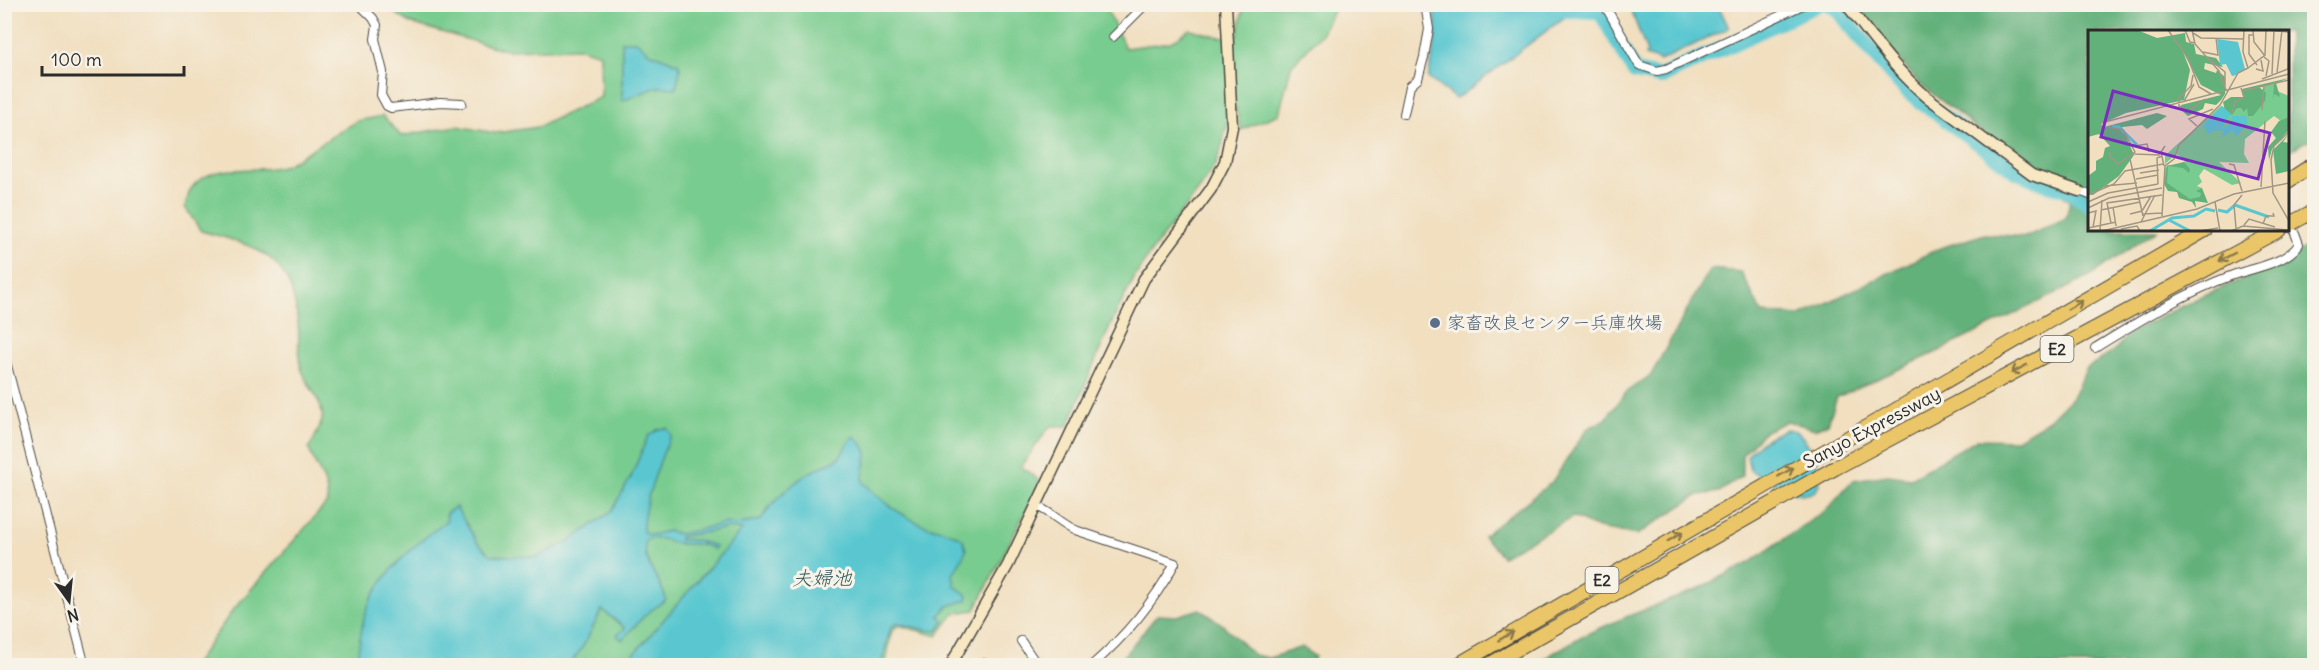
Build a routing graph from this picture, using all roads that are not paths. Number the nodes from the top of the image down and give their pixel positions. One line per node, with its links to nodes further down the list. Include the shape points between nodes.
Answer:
1 (359, 4): 9 (street, via 376,25 375,39 383,72 381,95 387,106)
2 (1146, 4): 8 (street)
3 (1226, 4): 20 (street, via 1232,127 1224,162 1211,189 1144,279)
4 (1425, 4): 10 (street, via 1429,28 1424,57 1418,79 1410,86)
5 (1604, 4): 6 (street, via 1639,65 1657,71)
6 (1805, 4)
7 (1846, 4): 13 (street, via 1911,84 1927,97 2032,175)
8 (1113, 37)
9 (462, 103)
10 (1404, 114)
11 (2314, 164): 12 (highway)
12 (2289, 180)
13 (2084, 193)
14 (2314, 211): 15 (highway)
15 (2291, 229): 18 (street, via 2299,244 2285,257 2220,280 2157,310)
16 (2203, 231): 23 (highway, Sanyo Expressway / E2, one-way to 16)
17 (2277, 231): 21 (highway, Sanyo Expressway / E2, one-way to 21, via 1835,468)
18 (2095, 348)
19 (4, 354): 24 (street)
20 (1036, 506): 25 (street, via 1008,565); 27 (street, via 1065,526 1175,563 1135,624)
21 (1568, 619): 29 (highway, Sanyo Expressway / E2); 30 (highway)
22 (1021, 641): 26 (street)
23 (1460, 663): 28 (highway, Sanyo Expressway)
24 (85, 666)
25 (950, 666)
26 (1038, 666)
27 (1091, 666)
28 (1442, 666)
29 (1486, 666)
30 (1499, 666)

